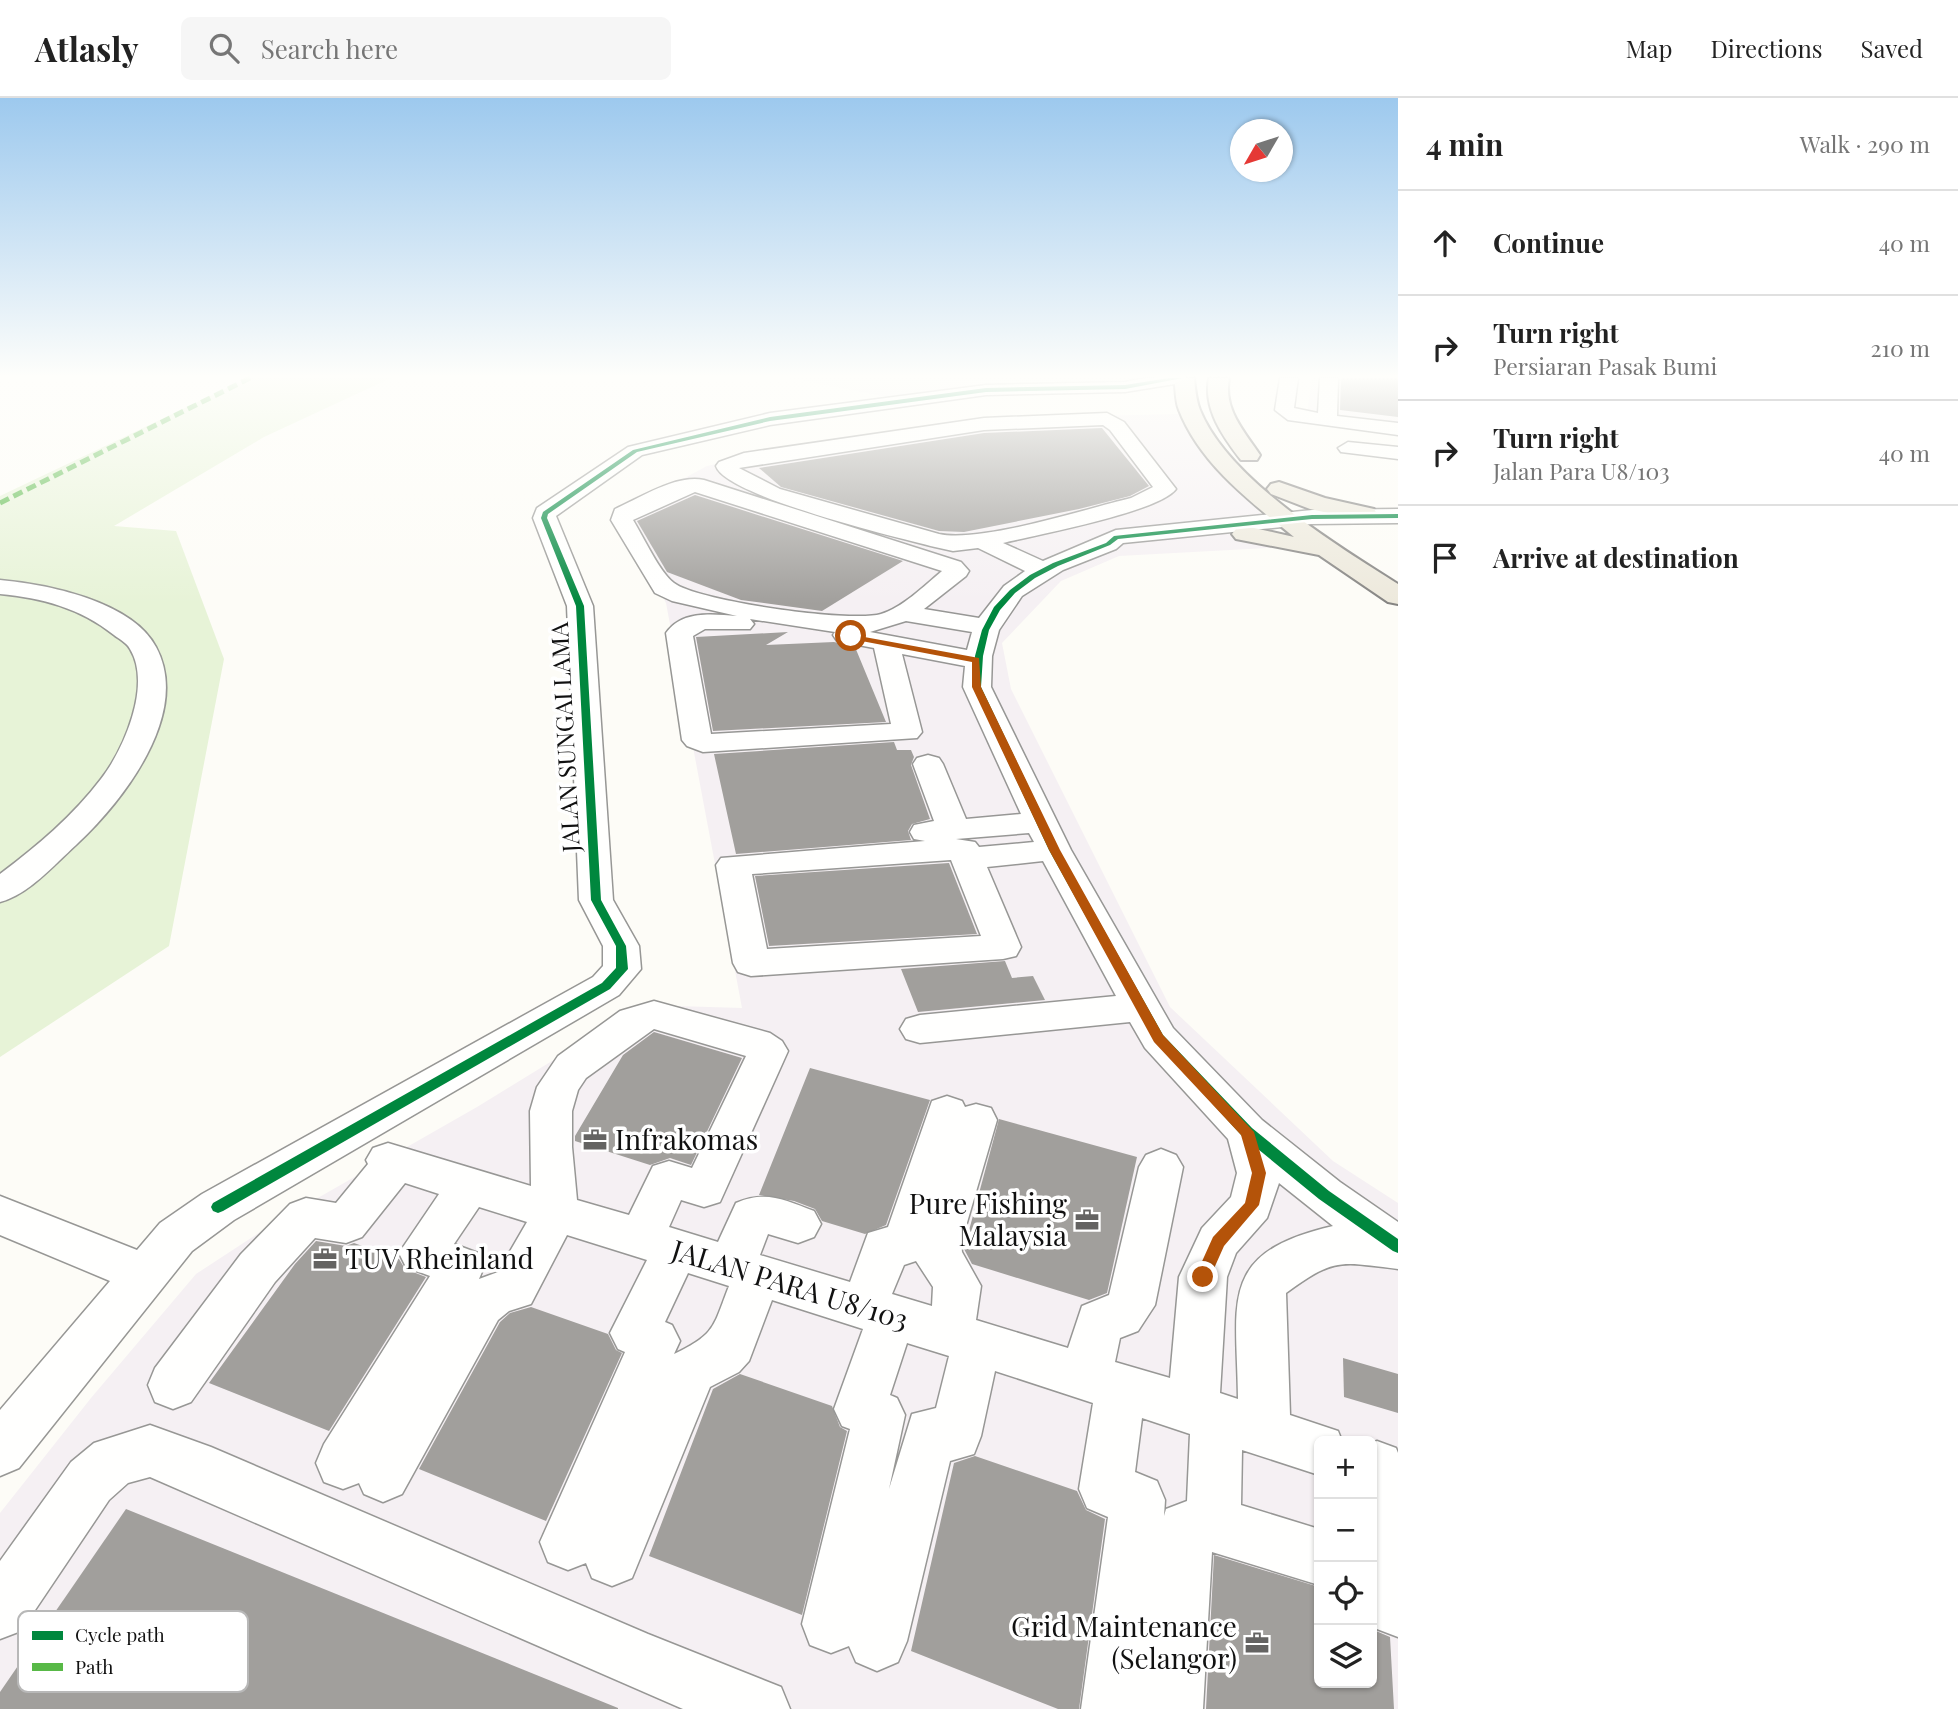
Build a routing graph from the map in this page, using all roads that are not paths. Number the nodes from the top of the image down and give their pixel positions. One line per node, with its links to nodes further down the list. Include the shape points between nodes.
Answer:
1 (632, 453): 37 (street, JALAN SUNGAI LAMA, via 544,518 580,606 596,900 621,946 622,969 606,986 218,1207 176,1237)
2 (784, 453): 10 (street, via 744,459 726,467 772,494 944,543)
3 (1138, 453): 10 (street, via 1166,489 1138,503)
4 (1222, 453): 6 (main road)
5 (1246, 453): 6 (main road)
6 (1268, 493): 7 (main road); 8 (main road); 9 (main road)
7 (1383, 517): 8 (street); 12 (main road, via 1367,544)
8 (1305, 523): 9 (street); 11 (main road); 12 (main road)
9 (1233, 530): 11 (main road); 13 (street, via 1127,546 1108,544)
10 (981, 541): 13 (street)
11 (1336, 555): 16 (main road)
12 (1368, 555): 14 (main road)
13 (1041, 569): 18 (street, via 1017,586)
14 (1398, 573)
15 (0, 587): 25 (street, via 79,602 109,616 142,646 151,683 148,720 127,764 86,817)
16 (1398, 596)
17 (901, 613): 17 (street, via 956,569 696,485 623,514 623,523 664,588 681,597 825,623 874,623); 18 (street)
18 (986, 627): 20 (street)
19 (886, 644): 19 (street, via 907,732 714,744 697,740 679,640 679,633 693,624 715,621); 20 (street)
20 (976, 660): 22 (street, via 977,687)
21 (928, 764): 23 (street)
22 (1048, 836): 23 (street); 26 (street)
23 (961, 844): 23 (street, via 1003,947 751,963 733,865 963,849); 24 (street)
24 (737, 846)
25 (0, 891)
26 (1141, 1007): 27 (street); 28 (street, via 1159,1038)
27 (920, 1028)
28 (1247, 1132): 35 (street); 42 (street, via 1259,1173 1256,1190 1251,1205 1218,1242 1203,1277)
29 (1161, 1167): 40 (street, via 1131,1306 1121,1316 1099,1321)
30 (468, 1186): 31 (street, JALAN PARA U8/103); 31 (street, via 422,1253 461,1267 363,1469 481,1305 495,1294 514,1289); 41 (street, JALAN PARA U8/103, via 392,1161 346,1224 306,1217 258,1268)
31 (556, 1212): 34 (street, JALAN PARA U8/103); 34 (street, via 551,1111 558,1087 572,1068 634,1021 654,1015 756,1042 768,1051 704,1189 668,1179)
32 (0, 1215): 37 (street)
33 (798, 1224): 36 (street, via 759,1213 752,1216)
34 (658, 1244): 36 (street, JALAN PARA U8/103); 36 (street, via 635,1333 655,1341 590,1550 691,1371 731,1345)
35 (1398, 1248): 42 (street, via 1344,1243 1307,1252 1265,1281)
36 (744, 1270): 38 (street, JALAN PARA U8/103)
37 (145, 1274): 44 (street)
38 (877, 1312): 39 (street, JALAN PARA U8/103); 39 (street, via 884,1247 905,1245 961,1116 937,1243 939,1260 954,1274 960,1290); 39 (street, via 860,1409 879,1415 854,1632 931,1432 955,1436)
39 (963, 1338): 40 (street, JALAN PARA U8/103)
40 (1104, 1382): 42 (street, JALAN PARA U8/103); 51 (street, via 1106,1489 1138,1500)
41 (173, 1385)
42 (1225, 1419): 43 (street, JALAN PARA U8/103); 46 (street)
43 (1314, 1447)
44 (0, 1450)
45 (1382, 1468): 48 (street)
46 (1213, 1524): 47 (street); 52 (street, via 1186,1529)
47 (1314, 1555)
48 (1383, 1586)
49 (0, 1610): 50 (street, via 90,1481 113,1462 150,1451)
50 (759, 1709)
51 (1112, 1709)
52 (1172, 1709)

